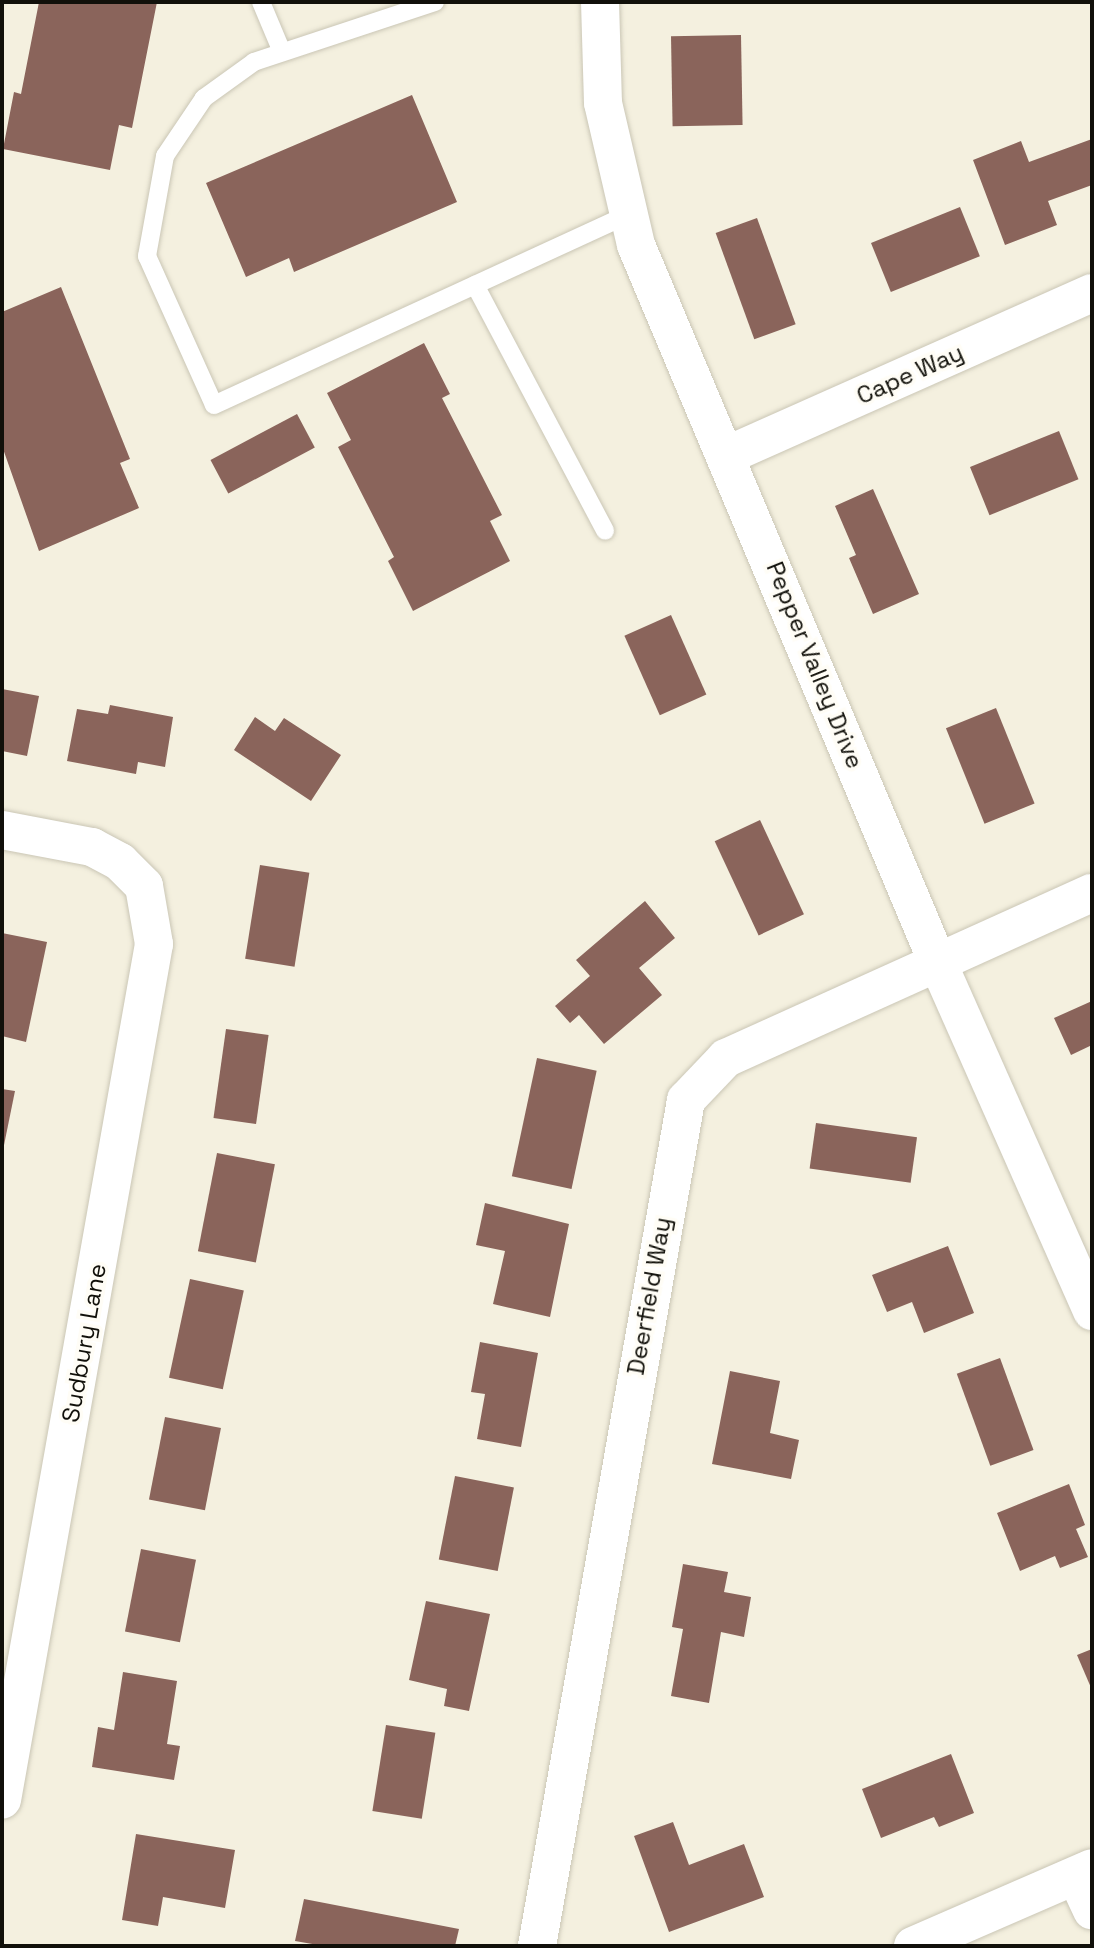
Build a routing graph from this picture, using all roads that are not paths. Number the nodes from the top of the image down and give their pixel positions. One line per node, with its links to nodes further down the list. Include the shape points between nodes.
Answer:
1 (261, 2): 4 (lane)
2 (435, 2): 4 (lane)
3 (600, 2): 5 (street, Pepper Valley Drive, via 603,103)
4 (282, 52): 6 (lane, via 254,62 204,98 165,156 147,256 214,405)
5 (629, 214): 6 (lane); 8 (street, Pepper Valley Drive, via 636,245)
6 (475, 285): 9 (lane)
7 (1092, 293): 8 (street, Cape Way)
8 (728, 455): 12 (street, Pepper Valley Drive)
9 (605, 531)
10 (2, 830): 14 (street, Sudbury Lane, via 92,847 120,862 144,886 154,944)
11 (1092, 893): 12 (street, Deerfield Way)
12 (937, 961): 13 (street, Pepper Valley Drive); 17 (street, Deerfield Way, via 726,1058 686,1100)
13 (1092, 1311)
14 (2, 1800)
15 (1084, 1872): 16 (street); 18 (street)
16 (1092, 1911)
17 (537, 1946)
18 (913, 1946)

